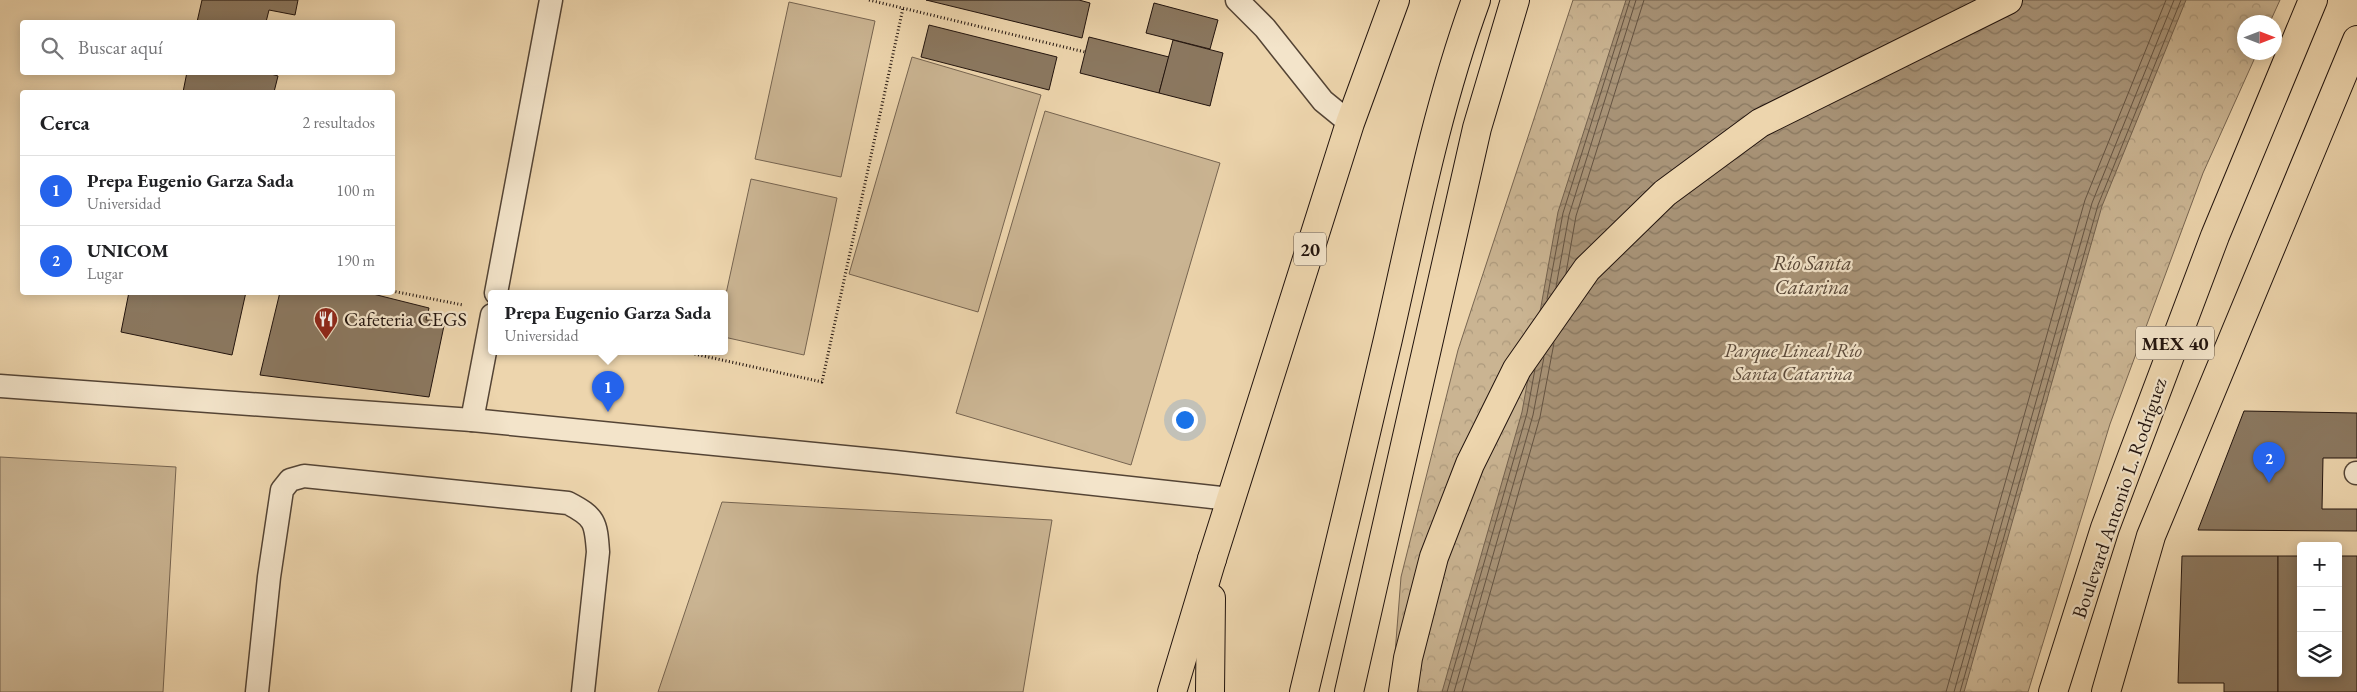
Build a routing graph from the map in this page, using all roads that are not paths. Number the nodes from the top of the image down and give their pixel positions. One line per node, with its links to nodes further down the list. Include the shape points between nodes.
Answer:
1 (551, 0): 10 (lane)
2 (1237, 0): 9 (lane, via 1265,28 1323,101)
3 (1395, 0): 9 (main road, 20)
4 (1476, 0): 20 (main road, via 1420,192)
5 (1515, 0): 21 (main road, via 1477,128)
6 (2008, 0): 22 (main road, via 1760,123 1665,193 1587,269 1517,369 1470,464 1434,558 1408,658)
7 (2313, 0): 23 (main road, Boulevard Antonio L. Rodríguez / MEX 40, via 2215,236 2105,528)
8 (2357, 40): 24 (main road, MEX 40, via 2151,536)
9 (1350, 123): 14 (main road, 20)
10 (497, 290)
11 (488, 336): 13 (lane)
12 (0, 386): 13 (lane)
13 (472, 420): 14 (lane)
14 (1230, 499): 15 (main road, 20)
15 (1212, 559): 18 (main road); 19 (main road, 20)
16 (257, 692): 17 (lane, via 282,490 290,480 304,476 568,504 588,514 596,529 598,552)
17 (582, 692)
18 (1172, 692)
19 (1210, 692)
20 (1304, 692)
21 (1348, 692)
22 (1403, 692)
23 (2053, 692)
24 (2106, 692)

